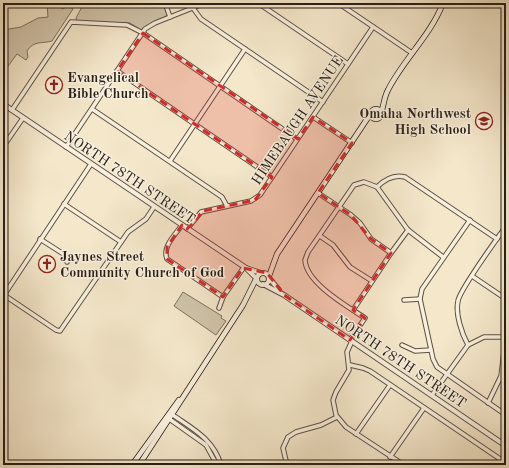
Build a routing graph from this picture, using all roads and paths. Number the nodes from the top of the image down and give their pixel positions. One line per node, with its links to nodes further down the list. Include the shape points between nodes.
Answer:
1 (165, 3): 7 (street)
2 (205, 3): 6 (street)
3 (258, 3): 12 (street)
4 (338, 3): 8 (street)
5 (443, 3): 11 (main road)
6 (193, 8): 7 (street); 10 (street, via 201,19)
7 (170, 17): 9 (street, via 151,24)
8 (373, 27): 11 (street); 12 (street, HIMEBAUGH AVENUE)
9 (142, 33): 13 (street); 14 (street); 20 (street, via 127,25 71,22)
10 (245, 49): 14 (street); 16 (street)
11 (412, 53): 15 (main road)
12 (348, 64): 16 (street, HIMEBAUGH AVENUE)
13 (117, 71): 18 (street); 26 (street)
14 (220, 86): 26 (street); 28 (street)
15 (384, 101): 19 (main road); 22 (main road)
16 (323, 102): 23 (street, HIMEBAUGH AVENUE)
17 (3, 104): 20 (street, NORTH 78TH STREET)
18 (92, 109): 31 (street); 32 (street)
19 (376, 109): 21 (main road); 22 (main road)
20 (12, 110): 24 (street, NORTH 78TH STREET)
21 (371, 113): 25 (main road); 27 (main road)
22 (381, 113): 25 (main road, via 379,118)
23 (313, 117): 28 (street, HIMEBAUGH AVENUE); 29 (street)
24 (23, 118): 30 (street); 31 (street, NORTH 78TH STREET)
25 (374, 118): 27 (main road)
26 (194, 124): 32 (street); 34 (street)
27 (365, 124): 29 (main road)
28 (298, 139): 34 (street, HIMEBAUGH AVENUE)
29 (352, 143): 36 (main road)
30 (3, 147)
31 (66, 147): 33 (street, NORTH 78TH STREET)
32 (170, 161): 38 (street, via 222,197)
33 (91, 164): 37 (street); 39 (street, NORTH 78TH STREET)
34 (272, 177): 38 (street, HIMEBAUGH AVENUE, via 255,200)
35 (377, 187): 40 (street, via 359,183); 41 (street, via 394,176 406,177); 45 (street)
36 (318, 193): 40 (street); 53 (main road)
37 (64, 204): 47 (street); 49 (street)
38 (227, 206): 44 (street, HIMEBAUGH AVENUE, via 201,212)
39 (154, 207): 42 (street, NORTH 78TH STREET); 49 (street)
40 (339, 207): 46 (street); 50 (street, via 356,220 373,241)
41 (470, 220): 48 (street); 51 (street)
42 (182, 225): 44 (street, NORTH 78TH STREET); 64 (street, via 167,247 167,259)
43 (506, 226): 48 (street)
44 (187, 229): 54 (street, NORTH 78TH STREET)
45 (408, 230): 50 (street); 51 (street)
46 (320, 236): 59 (street, via 333,245 350,267); 69 (street, via 305,260 309,270 330,294)
47 (40, 239): 52 (street, via 65,256); 62 (street)
48 (497, 239): 56 (street)
49 (121, 242): 62 (street, via 59,332)
50 (390, 253): 59 (street)
51 (443, 257): 65 (street, via 422,289)
52 (68, 262)
53 (273, 263): 55 (main road); 57 (main road)
54 (245, 268): 55 (street); 58 (street); 64 (street)
55 (262, 273): 57 (main road); 58 (main road)
56 (472, 276): 66 (street); 73 (street, via 457,303)
57 (269, 277): 60 (main road, via 267,282); 63 (street)
58 (256, 279): 60 (main road); 61 (main road)
59 (372, 281): 69 (street)
60 (262, 284): 61 (main road); 63 (street)
61 (252, 291): 82 (main road)
62 (4, 295)
63 (284, 295): 71 (street, NORTH 78TH STREET)
64 (224, 297): 68 (street)
65 (420, 299): 67 (street); 74 (street)
66 (506, 299)
67 (404, 300)
68 (219, 308)
69 (353, 310): 71 (street, via 364,318)
70 (506, 337): 73 (street, via 484,337); 79 (street, via 501,376)
71 (351, 341): 75 (street, via 347,353); 78 (street, NORTH 78TH STREET)
72 (402, 345): 74 (street, via 415,351)
73 (468, 345): 76 (street)
74 (431, 350): 76 (street, via 437,367)
75 (350, 365): 77 (street, NORTH 78TH STREET, via 366,369); 83 (street, via 333,400)
76 (446, 375): 78 (street); 79 (street)
77 (390, 385): 80 (street, NORTH 78TH STREET); 84 (street)
78 (432, 395): 86 (street, NORTH 78TH STREET)
79 (488, 403): 81 (street)
80 (424, 408): 87 (street); 88 (street, NORTH 78TH STREET)
81 (506, 415)
82 (169, 416): 85 (street); 89 (main road); 90 (main road)
83 (337, 417): 84 (street); 93 (street, via 288,437 283,448)
84 (356, 434): 87 (street)
85 (210, 446): 91 (street); 92 (street)
86 (506, 446)
87 (390, 457): 94 (street)
88 (506, 463)
89 (132, 465)
90 (139, 465)
91 (217, 465)
92 (221, 465)
93 (288, 465)
94 (404, 465)

